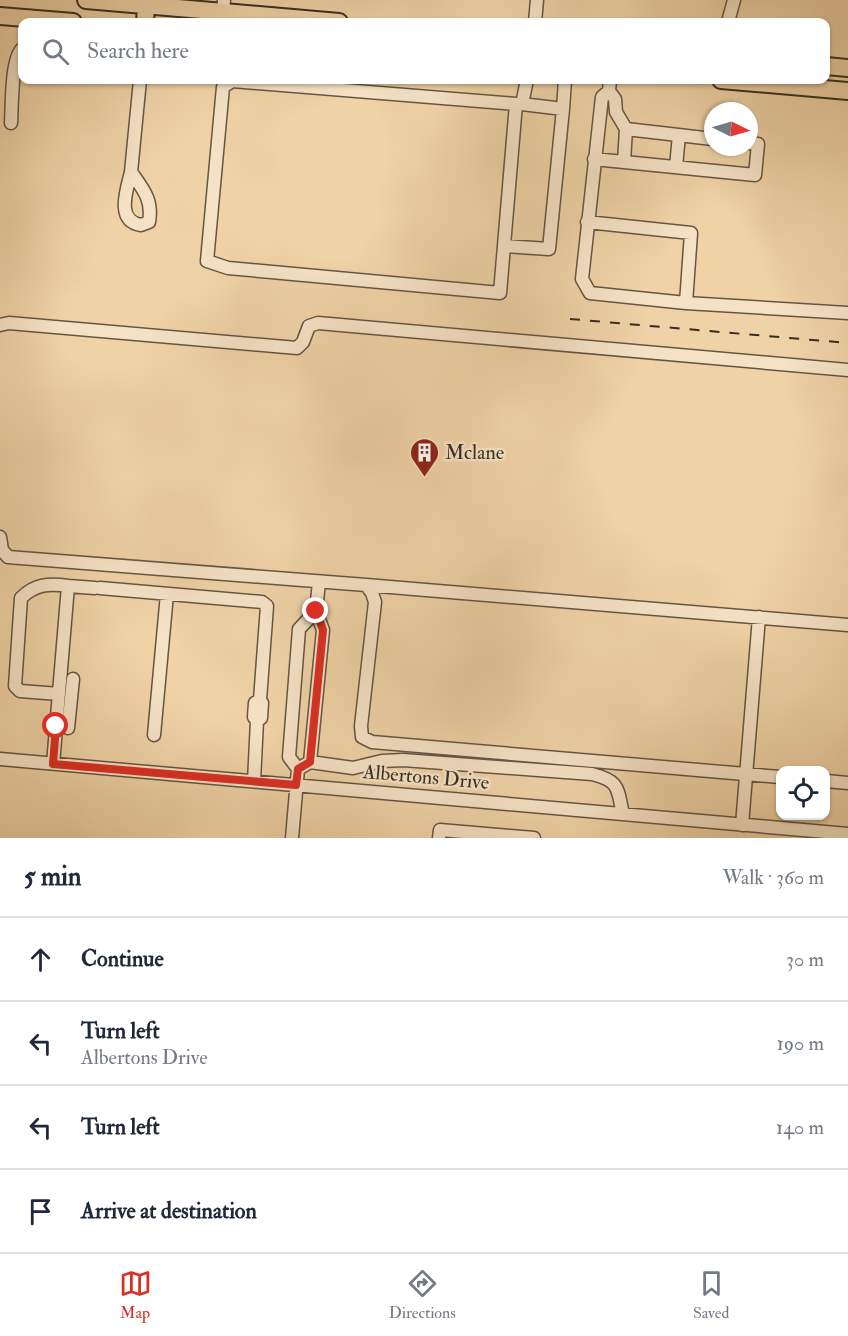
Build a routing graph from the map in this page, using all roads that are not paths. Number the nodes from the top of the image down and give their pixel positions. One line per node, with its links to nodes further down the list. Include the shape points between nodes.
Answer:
1 (86, 0): 5 (main road)
2 (537, 0): 8 (street)
3 (734, 0): 9 (street)
4 (224, 6): 5 (main road); 7 (main road)
5 (146, 9)
6 (0, 16): 10 (main road)
7 (310, 18)
8 (535, 18)
9 (729, 18)
10 (18, 19)
11 (18, 55): 25 (street)
12 (830, 66): 13 (main road)
13 (848, 68)
14 (140, 84): 33 (street)
15 (228, 84): 35 (street, via 223,87 207,261 228,268 500,293)
16 (334, 84): 20 (street)
17 (526, 84): 23 (street)
18 (565, 84): 24 (street)
19 (767, 84): 22 (main road)
20 (368, 85): 23 (street)
21 (610, 85): 26 (street, via 616,112); 30 (street, via 602,97)
22 (848, 91)
23 (519, 104): 24 (street); 35 (street)
24 (562, 109): 35 (street, via 549,249)
25 (11, 123)
26 (626, 129): 27 (street); 31 (street)
27 (679, 135): 28 (street); 32 (street)
28 (704, 138)
29 (757, 156): 32 (street, via 755,175)
30 (594, 159): 31 (street); 34 (street)
31 (624, 162): 32 (street)
32 (676, 167)
33 (131, 171)
34 (587, 222): 36 (street, via 582,279 590,293); 36 (street, via 691,233)
35 (504, 246)
36 (686, 303): 37 (street)
37 (848, 313)
38 (0, 325): 39 (street, via 297,348 309,326 318,322)
39 (848, 370)
40 (0, 537): 41 (street, via 8,557)
41 (319, 582): 42 (street); 45 (street)
42 (366, 585): 46 (street); 56 (street, via 375,603 361,726 362,737 372,742)
43 (68, 586): 44 (street); 49 (street); 49 (street, via 39,585 21,598 15,686 21,691)
44 (167, 594): 51 (street); 58 (street, via 262,602 267,606)
45 (316, 611): 53 (street, via 323,630); 55 (street, via 299,629 289,757)
46 (759, 617): 47 (street); 56 (street)
47 (848, 625)
48 (72, 679): 50 (street)
49 (59, 694): 54 (street)
50 (68, 728)
51 (154, 735)
52 (0, 759): 54 (street, Albertons Drive)
53 (310, 762): 55 (street); 62 (street, via 353,768 403,760 592,774 609,778 617,788)
54 (53, 764): 58 (street, Albertons Drive)
55 (298, 769): 61 (street)
56 (746, 774): 57 (street); 63 (street)
57 (776, 777)
58 (254, 781): 61 (street, Albertons Drive)
59 (830, 781): 60 (street)
60 (848, 783)
61 (296, 785): 62 (street, Albertons Drive); 65 (street)
62 (622, 814): 63 (street, Albertons Drive)
63 (742, 825): 64 (street, Albertons Drive)
64 (848, 834)
65 (292, 838)
66 (439, 838): 67 (street, via 440,830)
67 (534, 838)

